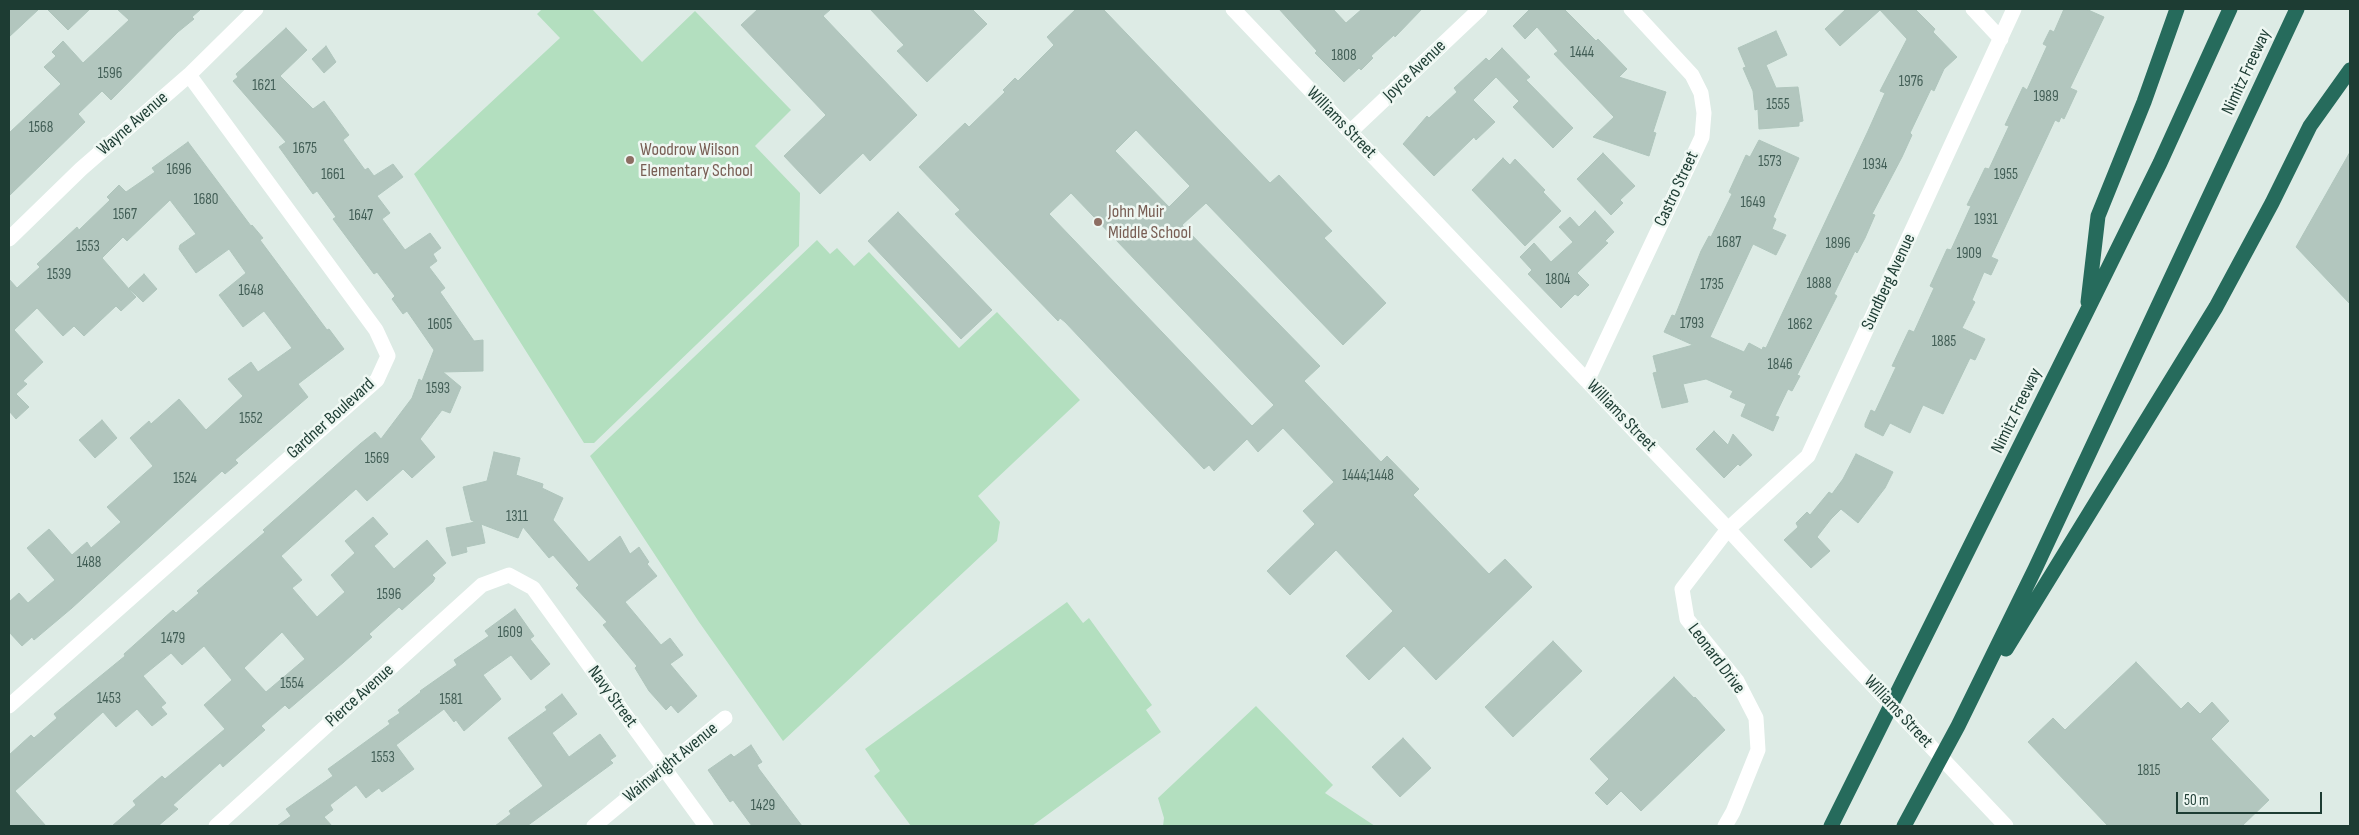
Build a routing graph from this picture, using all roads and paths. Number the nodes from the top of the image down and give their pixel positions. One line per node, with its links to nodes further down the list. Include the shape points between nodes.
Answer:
1 (256, 9): 12 (street, Wayne Avenue)
2 (1233, 9): 13 (street, Williams Street)
3 (1480, 9): 13 (street, Joyce Avenue)
4 (1631, 9): 16 (street, Castro Street, via 1692,75 1701,93 1704,113 1702,137)
5 (1972, 9): 10 (street)
6 (2014, 9): 10 (street, Sundberg Avenue)
7 (2177, 9): 15 (highway, via 2098,216)
8 (2230, 9): 15 (highway, Nimitz Freeway)
9 (2297, 9): 21 (highway, Nimitz Freeway, via 2043,553)
10 (2001, 39): 17 (street, Sundberg Avenue, via 1808,456)
11 (2350, 70): 21 (highway, via 2310,126 2216,307)
12 (189, 75): 14 (street, Wayne Avenue, via 81,169); 19 (street, Gardner Boulevard, via 376,330 388,356 377,380)
13 (1350, 132): 16 (street, Williams Street)
14 (9, 239)
15 (2086, 314): 28 (highway, Nimitz Freeway)
16 (1587, 381): 17 (street, Williams Street)
17 (1728, 529): 23 (street, Williams Street); 27 (street, Leonard Drive, via 1682,589 1686,618 1737,681 1756,718 1758,750)
18 (509, 575): 22 (street, Navy Street, via 533,588); 24 (street, Pierce Avenue, via 482,585)
19 (9, 706)
20 (726, 718): 22 (street, Wainwright Avenue)
21 (1958, 726): 29 (highway, Nimitz Freeway)
22 (664, 768): 25 (street, Wainwright Avenue); 26 (street, Navy Street)
23 (2003, 823)
24 (216, 826)
25 (594, 826)
26 (706, 826)
27 (1725, 826)
28 (1831, 826)
29 (1904, 826)

